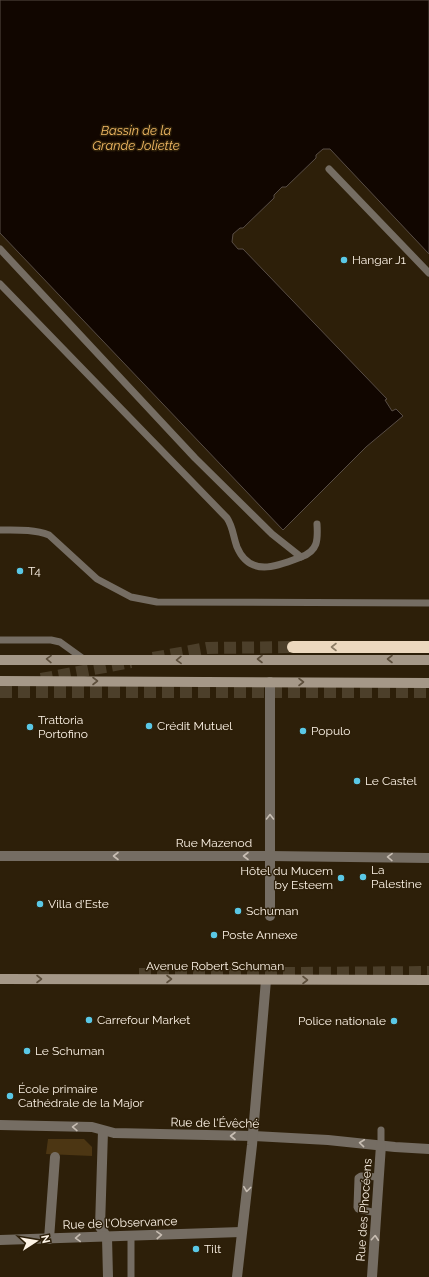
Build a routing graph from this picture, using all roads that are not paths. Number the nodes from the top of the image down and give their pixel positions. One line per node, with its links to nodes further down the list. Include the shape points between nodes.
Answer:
1 (329, 169): 3 (lane)
2 (0, 249): 7 (lane, via 195,458 272,534)
3 (429, 273)
4 (0, 284): 7 (lane, via 227,518 243,557 253,564 265,567)
5 (317, 524): 7 (lane, via 318,538 314,549 310,554)
6 (0, 530): 8 (lane, via 43,532 97,579 132,597 150,601)
7 (301, 557)
8 (429, 603)
9 (0, 640): 13 (lane, via 60,642)
10 (429, 647): 11 (highway, one-way to 11)
11 (293, 648)
12 (0, 660): 13 (street, one-way to 12)
13 (85, 660): 14 (street, one-way to 13)
14 (429, 660)
15 (0, 681): 16 (street, one-way to 16)
16 (270, 682): 17 (street, one-way to 17); 19 (street, one-way to 16)
17 (429, 683)
18 (0, 856): 19 (street, Rue Mazenod, one-way to 18)
19 (270, 856): 20 (street, Rue Mazenod, one-way to 19); 21 (street)
20 (429, 858)
21 (270, 916)
22 (0, 979): 23 (street, Avenue Robert Schuman, one-way to 23)
23 (266, 980): 24 (street, Avenue Robert Schuman, one-way to 24); 28 (street)
24 (429, 980)
25 (0, 1125): 27 (street, Rue de l'Évêché, one-way to 25, via 92,1127)
26 (381, 1130): 29 (lane)
27 (103, 1131): 28 (street, Rue de l'Évêché, one-way to 27, via 114,1134); 36 (street, via 100,1227)
28 (253, 1136): 29 (street, Rue de l'Évêché, one-way to 28); 34 (street, one-way to 34)
29 (381, 1145): 30 (street, Rue de l'Évêché); 32 (street, Rue des Phocéens)
30 (429, 1149)
31 (55, 1157): 37 (street)
32 (379, 1177): 33 (street, Rue des Phocéens); 33 (lane, via 358,1178 356,1207 358,1210)
33 (377, 1212): 42 (street, Rue des Phocéens, one-way to 33)
34 (241, 1232): 35 (street, Rue de l'Observance, one-way to 34); 41 (street)
35 (131, 1236): 36 (street, Rue de l'Observance); 40 (lane)
36 (106, 1237): 37 (street, Rue de l'Observance, one-way to 37); 39 (street)
37 (49, 1239): 38 (street, Rue de l'Observance)
38 (0, 1240)
39 (108, 1277)
40 (131, 1277)
41 (237, 1277)
42 (372, 1277)

